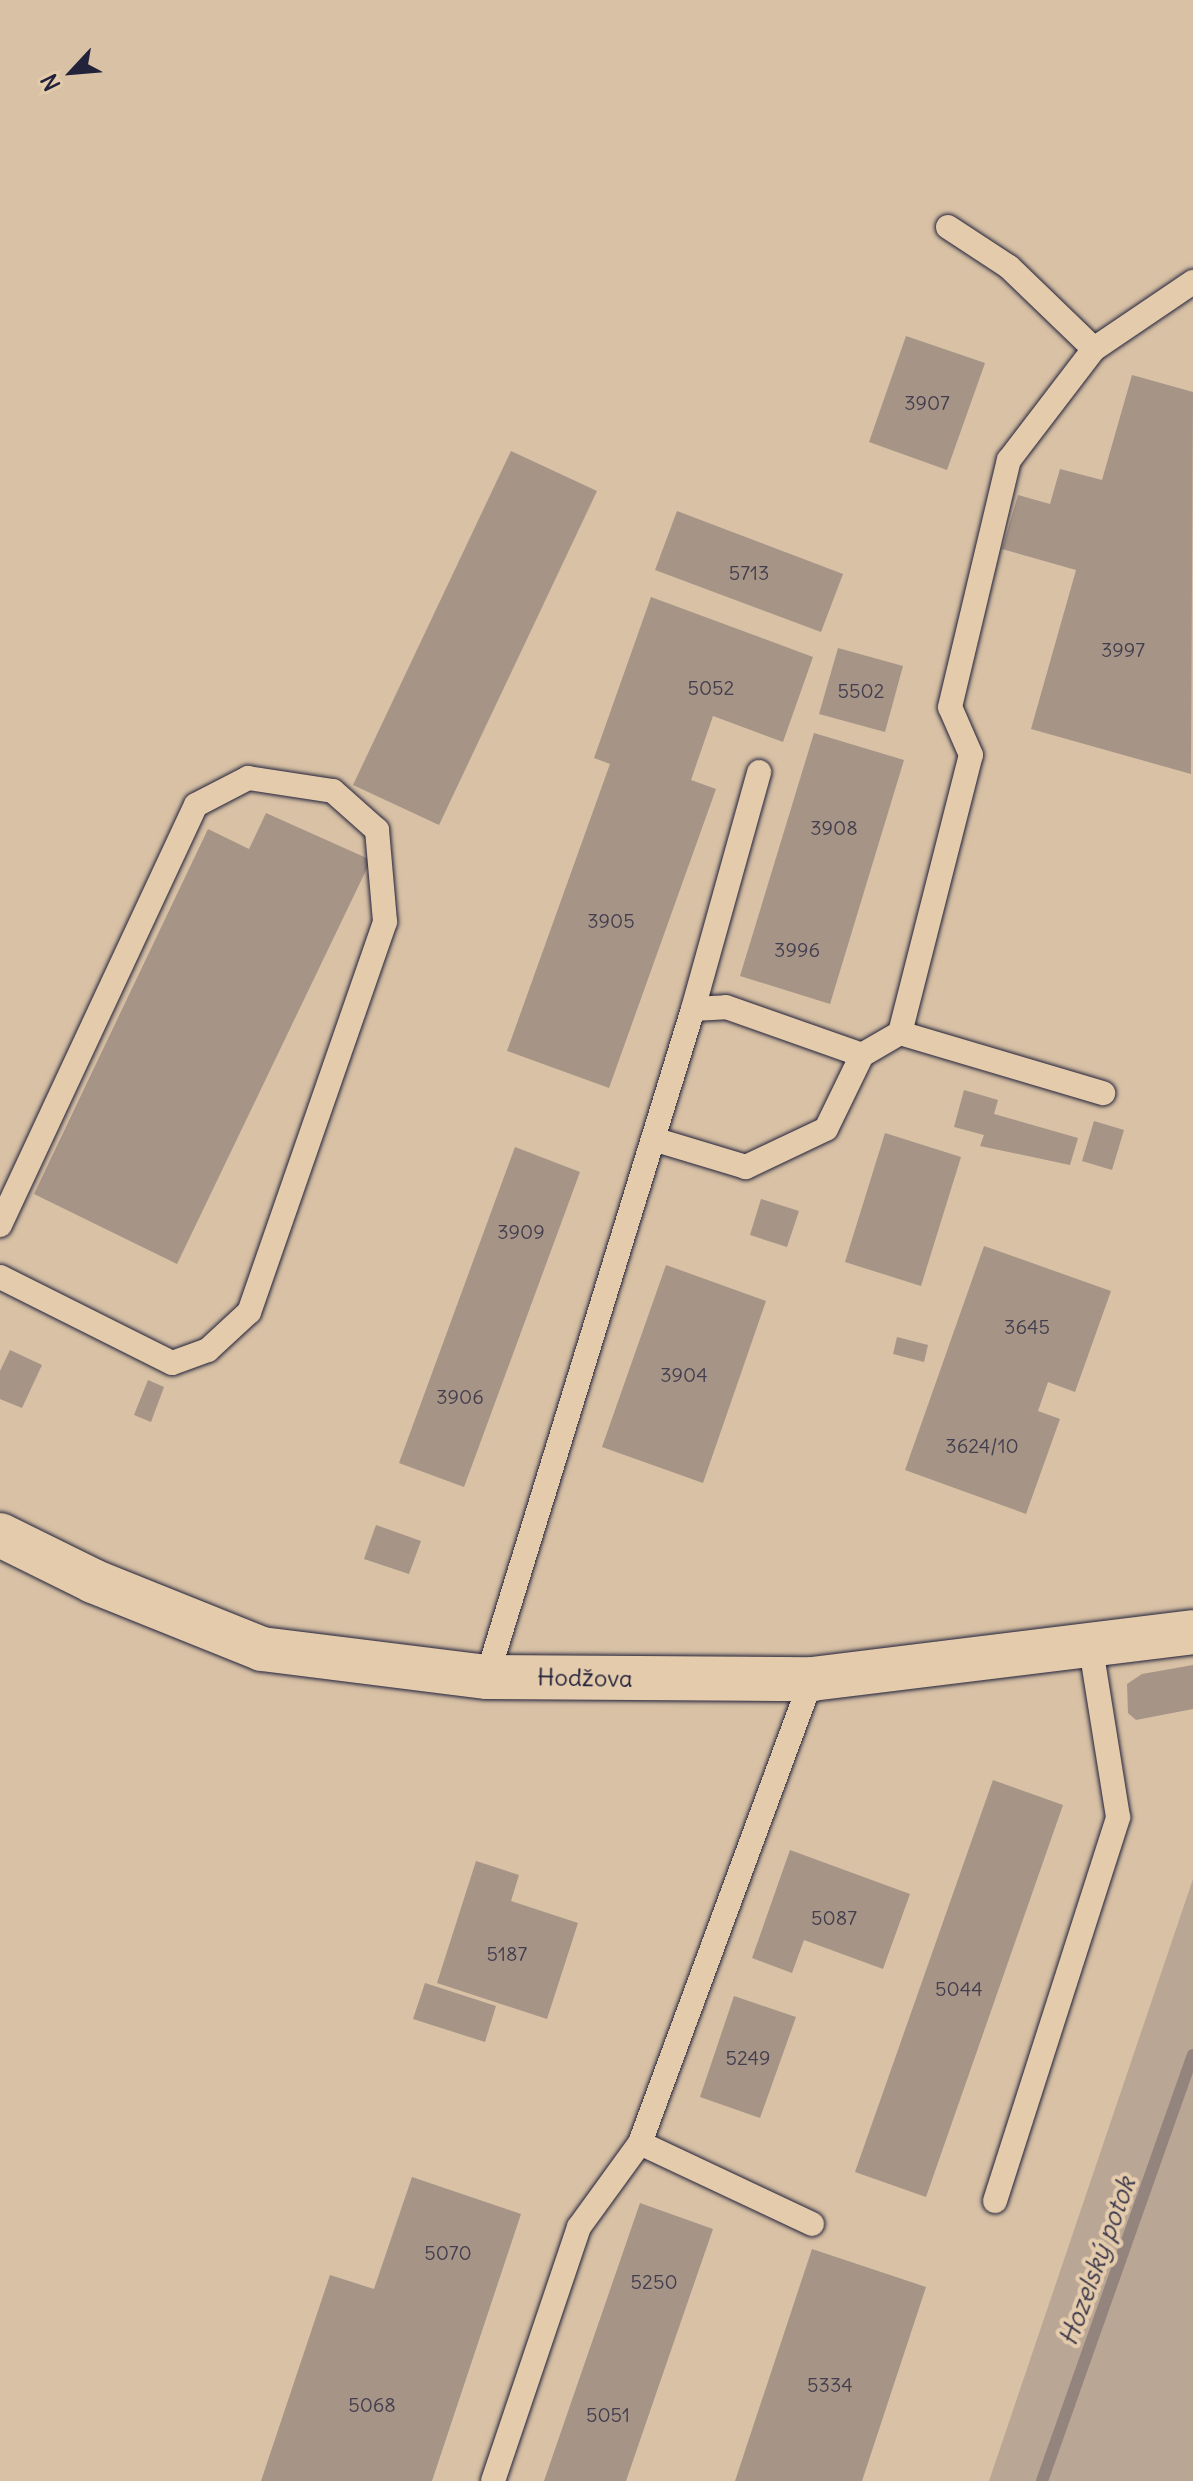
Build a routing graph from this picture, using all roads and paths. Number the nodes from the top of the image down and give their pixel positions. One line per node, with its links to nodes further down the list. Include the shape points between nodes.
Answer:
1 (948, 227): 3 (lane, via 1009,267)
2 (1193, 282): 3 (lane)
3 (1094, 349): 6 (lane, via 1009,460 950,707 971,755)
4 (759, 772): 5 (lane)
5 (693, 1009): 7 (lane, via 726,1007); 9 (lane)
6 (900, 1033): 7 (lane); 8 (lane)
7 (862, 1055): 9 (lane, via 826,1129 746,1167)
8 (1103, 1093)
9 (653, 1139): 15 (lane)
10 (0, 1225): 11 (lane, via 196,805 248,778 333,791 377,830 385,922 249,1312 208,1350 172,1363)
11 (0, 1277)
12 (0, 1535): 15 (street, Hodžova, via 93,1581 262,1649)
13 (1193, 1632): 14 (street, Hodžova)
14 (1091, 1648): 16 (street, Hodžova); 18 (lane, via 1118,1817)
15 (487, 1677): 16 (street, Hodžova)
16 (812, 1679): 17 (lane)
17 (640, 2143): 19 (lane); 20 (lane, via 579,2227)
18 (995, 2201)
19 (812, 2224)
20 (493, 2481)

